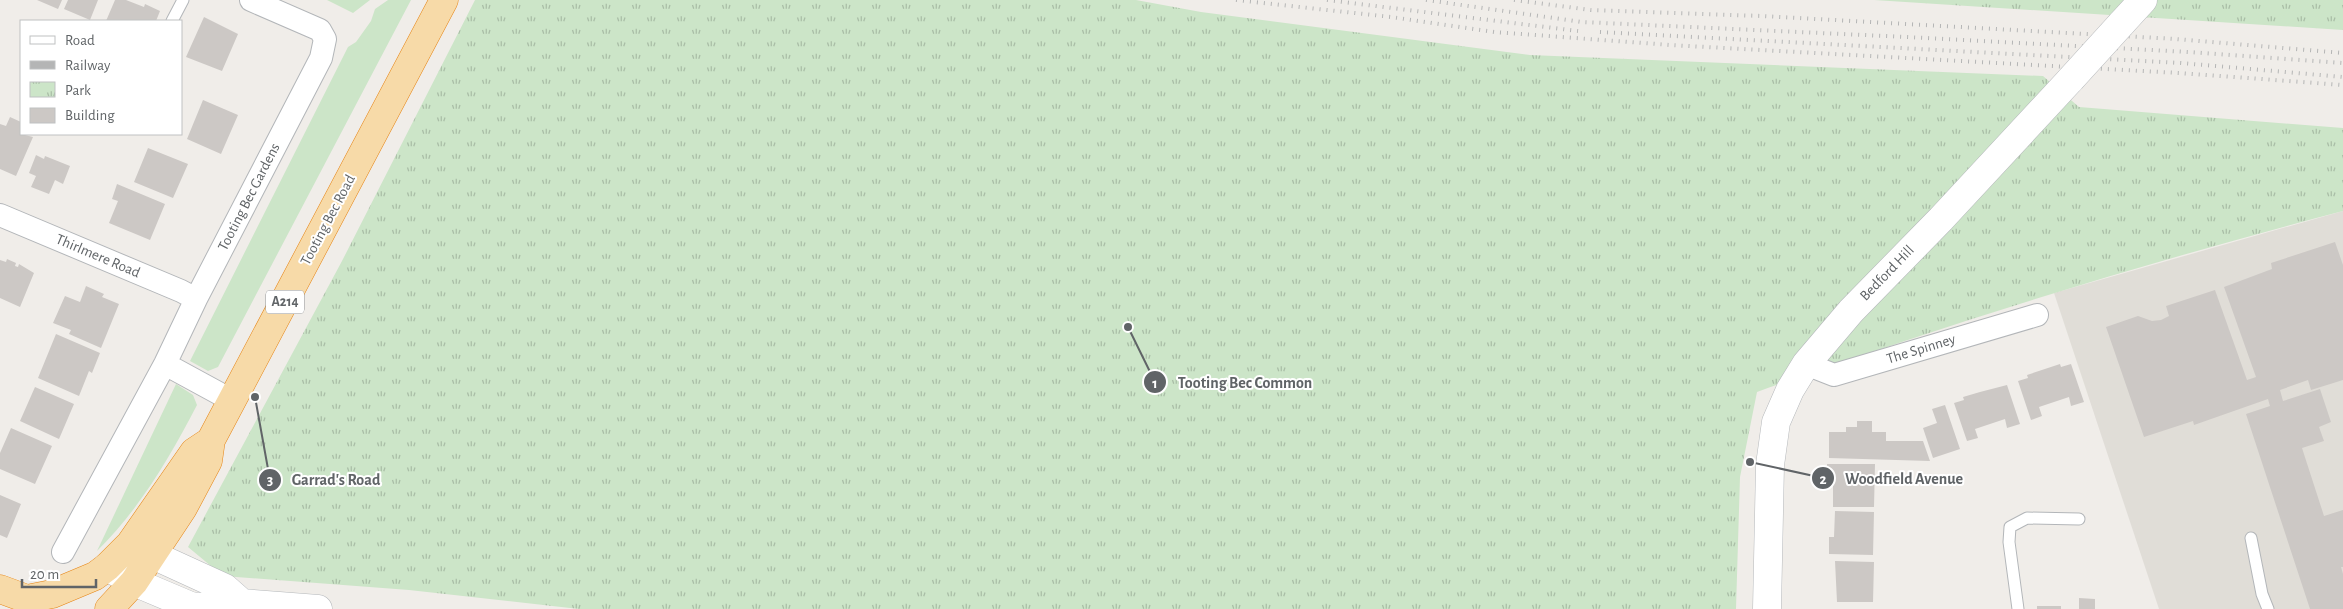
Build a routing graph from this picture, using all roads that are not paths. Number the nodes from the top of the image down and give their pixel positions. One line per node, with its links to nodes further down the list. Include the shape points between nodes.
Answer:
1 (183, 0): 5 (lane)
2 (252, 0): 7 (street, Tooting Bec Gardens, via 320,30 325,39 321,58)
3 (444, 0): 11 (highway, Tooting Bec Road / A214)
4 (2143, 0): 10 (main road, Bedford Hill, bridge, via 1941,219 1851,311)
5 (173, 20)
6 (0, 215): 7 (street, Thirlmere Road)
7 (196, 299): 9 (street, Tooting Bec Gardens)
8 (2037, 315): 10 (street, The Spinney, via 1834,375)
9 (165, 364): 11 (street); 15 (street, Tooting Bec Gardens)
10 (1806, 364): 22 (main road, Bedford Hill, via 1776,422 1770,465)
11 (232, 401): 14 (highway, Tooting Bec Road / A214, via 211,440 202,474)
12 (2079, 519): 23 (lane, via 2027,518 2010,527)
13 (2251, 538): 24 (lane)
14 (141, 549): 16 (highway, Tooting Bec Road / A214); 19 (main road, via 225,588)
15 (63, 552)
16 (120, 575): 18 (highway, Tooting Bec Road / A214, via 95,576); 19 (main road, via 193,607); 20 (highway, A214)
17 (0, 590): 18 (highway, A214)
18 (39, 601)
19 (242, 603): 21 (main road)
20 (109, 609)
21 (318, 609)
22 (1767, 609)
23 (2018, 609)
24 (2268, 609)

